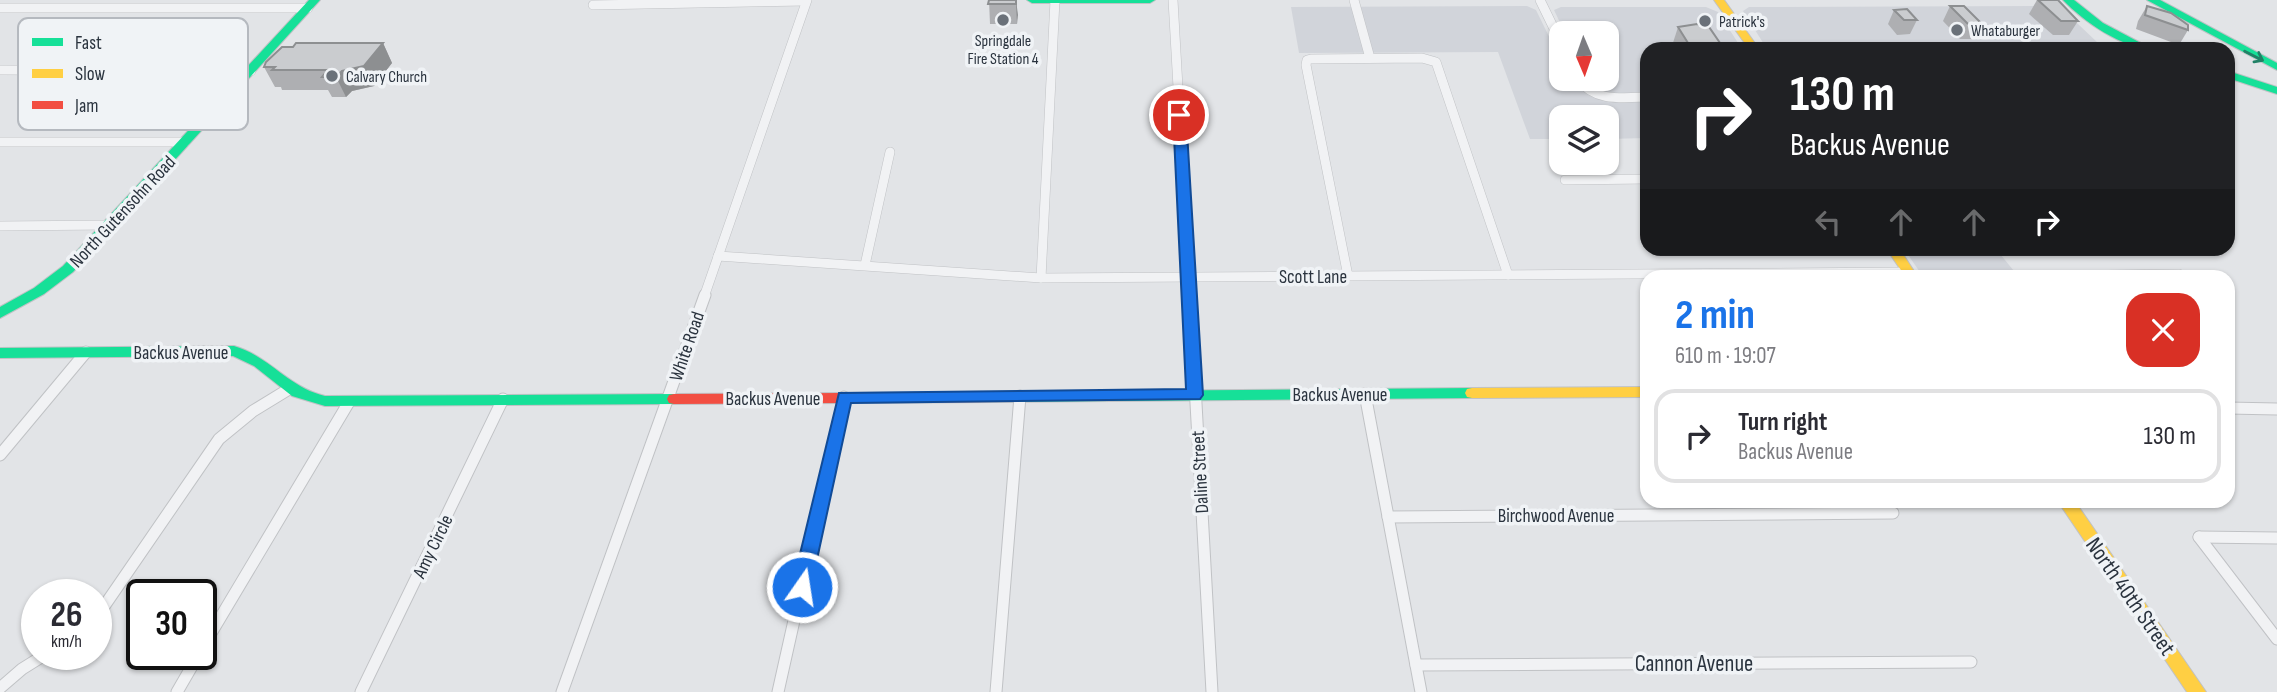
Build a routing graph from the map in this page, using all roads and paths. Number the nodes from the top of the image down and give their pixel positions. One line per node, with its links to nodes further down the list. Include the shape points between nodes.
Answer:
1 (184, 0): 15 (street)
2 (1032, 0): 3 (main road)
3 (1055, 0): 4 (main road); 45 (street)
4 (1150, 0)
5 (1172, 0): 44 (street, Daline Street)
6 (1354, 0): 21 (street)
7 (1540, 0): 16 (street)
8 (1719, 0): 17 (main road)
9 (2068, 0): 18 (main road, via 2099,25)
10 (2152, 0): 19 (main road, one-way to 19)
11 (806, 1): 13 (street); 39 (street, White Road)
12 (312, 4): 15 (street); 25 (main road, North Gutensohn Road)
13 (593, 5)
14 (0, 8): 15 (street)
15 (176, 8)
16 (1550, 21)
17 (1749, 42)
18 (2133, 42)
19 (2230, 42)
20 (2235, 44): 22 (main road, one-way to 22)
21 (1370, 58): 41 (street, via 1432,60 1437,65); 43 (street, via 1307,60)
22 (2277, 67)
23 (0, 71): 24 (street)
24 (18, 71)
25 (251, 71): 26 (main road, North Gutensohn Road)
26 (248, 74)
27 (2235, 76): 29 (main road)
28 (1587, 91): 30 (street, via 1606,97)
29 (2277, 91)
30 (1640, 97)
31 (197, 130): 33 (main road, North Gutensohn Road)
32 (0, 142): 33 (street)
33 (186, 142): 38 (main road, North Gutensohn Road)
34 (890, 152): 40 (street)
35 (1640, 179): 36 (street)
36 (1565, 180)
37 (0, 226): 38 (street)
38 (109, 226): 46 (main road, North Gutensohn Road, via 68,269)
39 (718, 256): 40 (street, Scott Lane); 55 (street, White Road)
40 (865, 265): 45 (street, Scott Lane)
41 (1508, 275): 42 (street, Scott Lane); 43 (street, Scott Lane)
42 (1640, 275)
43 (1349, 276): 44 (street, Scott Lane)
44 (1189, 277): 45 (street, Scott Lane); 52 (street, Daline Street)
45 (1041, 278)
46 (3, 312)
47 (5, 352): 48 (main road, Backus Avenue)
48 (86, 352): 49 (main road, Backus Avenue, via 234,351 266,363); 60 (street)
49 (289, 389): 57 (main road, Backus Avenue, via 303,397); 65 (street, via 219,439)
50 (1640, 392): 51 (main road, Backus Avenue)
51 (1365, 394): 52 (main road, Backus Avenue); 63 (street)
52 (1195, 395): 53 (main road, Backus Avenue); 78 (street, Daline Street)
53 (1020, 396): 54 (main road, Backus Avenue); 77 (street)
54 (844, 397): 55 (main road, Backus Avenue); 76 (street)
55 (668, 398): 56 (main road, Backus Avenue); 75 (street, White Road)
56 (503, 399): 57 (main road, Backus Avenue); 74 (street, Amy Circle)
57 (349, 402): 66 (street)
58 (2235, 408): 59 (street)
59 (2277, 409)
60 (0, 455)
61 (2070, 508): 80 (main road, North 40th Street)
62 (1893, 513): 63 (street, Birchwood Avenue)
63 (1388, 517): 69 (street)
64 (2277, 538): 67 (street, via 2199,537)
65 (112, 595)
66 (217, 623)
67 (2277, 639)
68 (1971, 662): 69 (street, Cannon Avenue)
69 (1416, 665): 79 (street)
70 (21, 670): 72 (street)
71 (190, 670): 73 (street)
72 (0, 688)
73 (177, 692)
74 (361, 692)
75 (562, 692)
76 (778, 692)
77 (996, 692)
78 (1212, 692)
79 (1421, 692)
80 (2197, 692)

